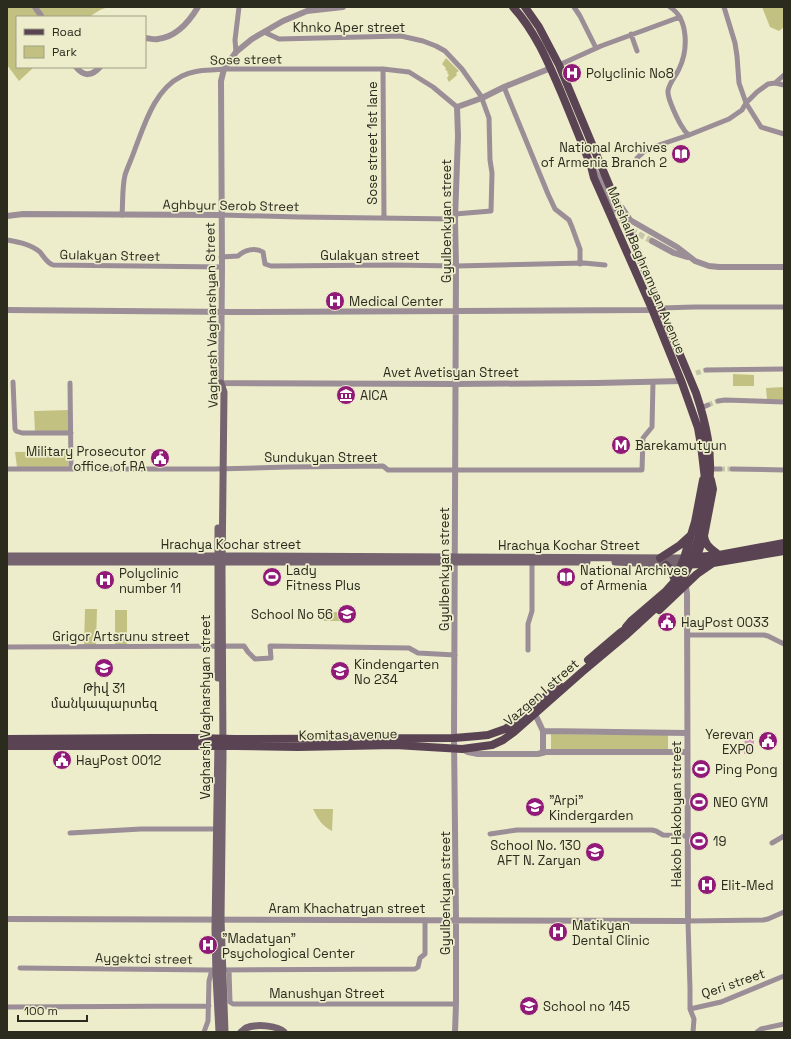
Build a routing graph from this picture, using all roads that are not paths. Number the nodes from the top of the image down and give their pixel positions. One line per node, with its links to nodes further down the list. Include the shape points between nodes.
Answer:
1 (35, 7): 10 (street)
2 (198, 7): 14 (street, via 187,22 169,36 156,40)
3 (239, 7): 17 (street)
4 (343, 7): 12 (street, via 307,11)
5 (513, 7): 21 (main road, Marshal Baghramyan Avenue, via 533,34)
6 (525, 7): 18 (main road, Marshal Baghramyan Avenue)
7 (574, 7): 15 (street)
8 (670, 7): 11 (street)
9 (724, 7): 29 (street, via 735,43 739,83)
10 (41, 16)
11 (680, 17): 13 (street); 32 (street, via 684,29 684,58 668,92 682,128)
12 (264, 32): 17 (street); 28 (street, Khnko Aper street, via 279,39 387,35 424,41 445,51 462,69)
13 (631, 34): 15 (street); 16 (street)
14 (146, 38)
15 (596, 48): 18 (street)
16 (637, 51)
17 (236, 52): 22 (street)
18 (559, 65): 35 (main road, Marshal Baghramyan Avenue)
19 (76, 68): 20 (street, via 89,74)
20 (99, 68)
21 (551, 68): 27 (street); 34 (main road, Marshal Baghramyan Avenue)
22 (224, 69): 23 (street, Sose street); 37 (street, Sose street, via 185,74 171,82 160,94 126,171); 38 (street, Vagharsh Vagharshyan Street, via 221,81)
23 (383, 69): 30 (street, Sose street, via 409,72 433,87); 41 (street, Sose street 1st lane)
24 (784, 75): 25 (street)
25 (775, 83): 26 (street); 29 (street, via 768,84)
26 (784, 85)
27 (504, 87): 28 (street); 46 (street, via 550,199 555,209 569,220 580,249)
28 (482, 98): 30 (street); 40 (street, Khnko Aper street, via 489,118 491,211)
29 (746, 104): 31 (street, via 762,127); 32 (street, via 730,119)
30 (457, 107): 40 (street, Gyulbenkyan street)
31 (784, 134)
32 (689, 135): 33 (street, via 647,149)
33 (637, 158)
34 (591, 166): 36 (street, via 600,179); 53 (main road, Marshal Baghramyan Avenue)
35 (609, 184): 45 (street, via 630,220); 52 (main road, Marshal Baghramyan Avenue)
36 (613, 210)
37 (122, 215): 38 (street, Aghbyur Serob Street); 39 (street, Aghbyur Serob Street)
38 (222, 215): 41 (street, Aghbyur Serob Street); 44 (street, Vagharsh Vagharshyan Street)
39 (7, 216)
40 (455, 217): 41 (street, Aghbyur Serob Street); 48 (street, Gyulbenkyan street)
41 (384, 218)
42 (7, 240): 49 (street, Gulakyan Street, via 36,249 53,265)
43 (652, 241): 45 (street, via 674,253)
44 (221, 257): 48 (street, Gulakyan street, via 238,256 242,252 255,249 263,252 267,266); 49 (street, Vagharsh Vagharshyan Street)
45 (689, 257): 50 (street, via 709,266)
46 (580, 264): 47 (street, Gulakyan street); 48 (street, Gulakyan street)
47 (605, 265)
48 (456, 266): 55 (street, Gyulbenkyan street)
49 (222, 267): 56 (street, Vagharsh Vagharshyan Street)
50 (784, 267)
51 (784, 307): 52 (street)
52 (661, 308): 53 (street); 75 (main road, Marshal Baghramyan Avenue, via 704,406)
53 (652, 309): 55 (street); 59 (main road, Marshal Baghramyan Avenue)
54 (7, 310): 56 (street)
55 (456, 311): 56 (street); 64 (street, Gyulbenkyan street)
56 (221, 312): 63 (street, Vagharsh Vagharshyan Street)
57 (784, 368): 58 (street)
58 (706, 370)
59 (682, 381): 61 (street, Avet Avetisyan Street); 75 (main road, Marshal Baghramyan Avenue, via 697,424)
60 (14, 382): 67 (street, via 16,431)
61 (652, 382): 64 (street, Avet Avetisyan Street); 73 (street, Sundukyan Street, via 652,426 643,438 642,470)
62 (70, 383): 67 (street)
63 (221, 383): 64 (street, Avet Avetisyan Street); 70 (main road, Vagharsh Vagharshyan Street, via 224,392)
64 (456, 384): 73 (street, Gyulbenkyan street)
65 (718, 401): 66 (street)
66 (784, 402)
67 (70, 433): 69 (street)
68 (7, 469): 69 (street, Sundukyan Street)
69 (71, 469): 70 (street, Sundukyan Street)
70 (221, 469): 73 (street, Sundukyan Street, via 383,466 388,470); 83 (main road, Vagharsh Vagharshyan Street)
71 (720, 469): 75 (street)
72 (732, 469): 74 (street)
73 (456, 470): 84 (street, Gyulbenkyan street)
74 (784, 470)
75 (708, 474): 76 (main road); 77 (main road, via 713,489); 85 (main road, Marshal Baghramyan Avenue, bridge, via 700,529)
76 (691, 534): 77 (main road, via 699,539); 82 (main road); 85 (main road)
77 (704, 536): 80 (main road, via 704,542); 85 (main road)
78 (784, 543): 80 (main road)
79 (784, 551): 88 (main road)
80 (719, 555): 85 (main road)
81 (7, 556): 83 (main road, Hrachya Kochar street)
82 (660, 558): 84 (main road, Hrachya Kochar Street); 85 (main road, Hrachya Kochar Street)
83 (220, 559): 84 (main road, Hrachya Kochar street); 86 (main road, Hrachya Kochar street); 95 (main road, Vagharsh Vagharshyan street)
84 (455, 559): 87 (main road, Hrachya Kochar Street); 98 (street, Gyulbenkyan street)
85 (689, 560): 88 (main road); 89 (main road, Hrachya Kochar Street); 90 (main road); 92 (main road, Vazgen I street, bridge, via 686,573 677,587)
86 (7, 562)
87 (532, 562): 89 (main road, Hrachya Kochar Street); 97 (street, via 532,611 528,624)
88 (713, 563): 91 (main road, Vazgen I street, via 697,574)
89 (666, 565): 90 (main road)
90 (675, 581): 91 (main road, via 678,580); 92 (main road, Vazgen I street, via 631,621)
91 (686, 586): 92 (main road, Vazgen I street, via 639,628); 93 (street)
92 (624, 634): 99 (main road, Vazgen I street); 102 (main road, Vazgen I street, via 511,725 488,735)
93 (687, 636): 94 (street, via 764,635); 101 (street, Hakob Hakobyan street)
94 (784, 644)
95 (220, 646): 96 (street, Grigor Artsrunu street); 98 (street, Grigor Artsrunu street, via 244,646 255,659 271,658 270,646 409,648 418,654); 104 (main road, Vagharsh Vagharshyan street)
96 (7, 647)
97 (528, 650)
98 (455, 655): 102 (street, Gyulbenkyan street)
99 (536, 714): 100 (street); 106 (main road, Vazgen I street, via 503,740 492,745)
100 (543, 731): 101 (street); 108 (street)
101 (687, 733): 107 (street, Hakob Hakobyan street)
102 (454, 738): 104 (main road, Komitas avenue, via 240,739); 106 (street, Gyulbenkyan street)
103 (7, 739): 104 (main road, Komitas avenue, via 166,738)
104 (220, 742): 105 (main road, Komitas avenue); 106 (main road, Komitas avenue, via 298,747 395,745); 109 (main road, Vagharsh Vagharshyan street); 117 (main road, Vagharsh Vagharshyan street)
105 (7, 746)
106 (459, 748): 108 (street, Komitas avenue, via 478,754); 119 (street, Gyulbenkyan street)
107 (687, 752): 108 (street, Komitas avenue); 112 (street, Hakob Hakobyan street)
108 (543, 753)
109 (216, 829): 110 (street, via 141,829); 117 (main road, Vagharsh Vagharshyan street)
110 (70, 833)
111 (490, 834): 112 (street, via 517,830 652,830 663,836)
112 (688, 836): 120 (street, Hakob Hakobyan street)
113 (784, 836): 114 (street)
114 (772, 843)
115 (784, 912): 120 (street, via 763,920)
116 (7, 919): 117 (street, Aram Khachatryan street)
117 (218, 919): 118 (street, Aram Khachatryan street); 122 (main road, Vagharsh Vagharshyan street)
118 (425, 920): 119 (street, Aram Khachatryan street); 122 (street, Aygektci street, via 425,954 415,969)
119 (456, 920): 120 (street, Aram Khachatryan street); 124 (street, Gyulbenkyan street)
120 (688, 921): 127 (street, Hakob Hakobyan street)
121 (20, 968): 122 (street, Aygektci street)
122 (220, 970): 124 (street, Manushyan Street, via 230,1002 234,1004); 125 (street, via 208,981); 130 (main road, Vagharsh Vagharshyan street); 131 (main road, Vagharsh Vagharshyan street)
123 (784, 976): 127 (street, Qeri street, via 721,1002)
124 (456, 1004): 134 (street, Gyulbenkyan street)
125 (208, 1006): 126 (street); 129 (street, via 208,1021)
126 (7, 1007)
127 (690, 1009): 135 (street, Hakob Hakobyan street, via 694,1019)
128 (784, 1024): 136 (street)
129 (204, 1032)
130 (219, 1032)
131 (225, 1032)
132 (241, 1032): 133 (main road, via 247,1028 268,1026)
133 (284, 1032)
134 (455, 1032)
135 (693, 1032)
136 (757, 1032)

